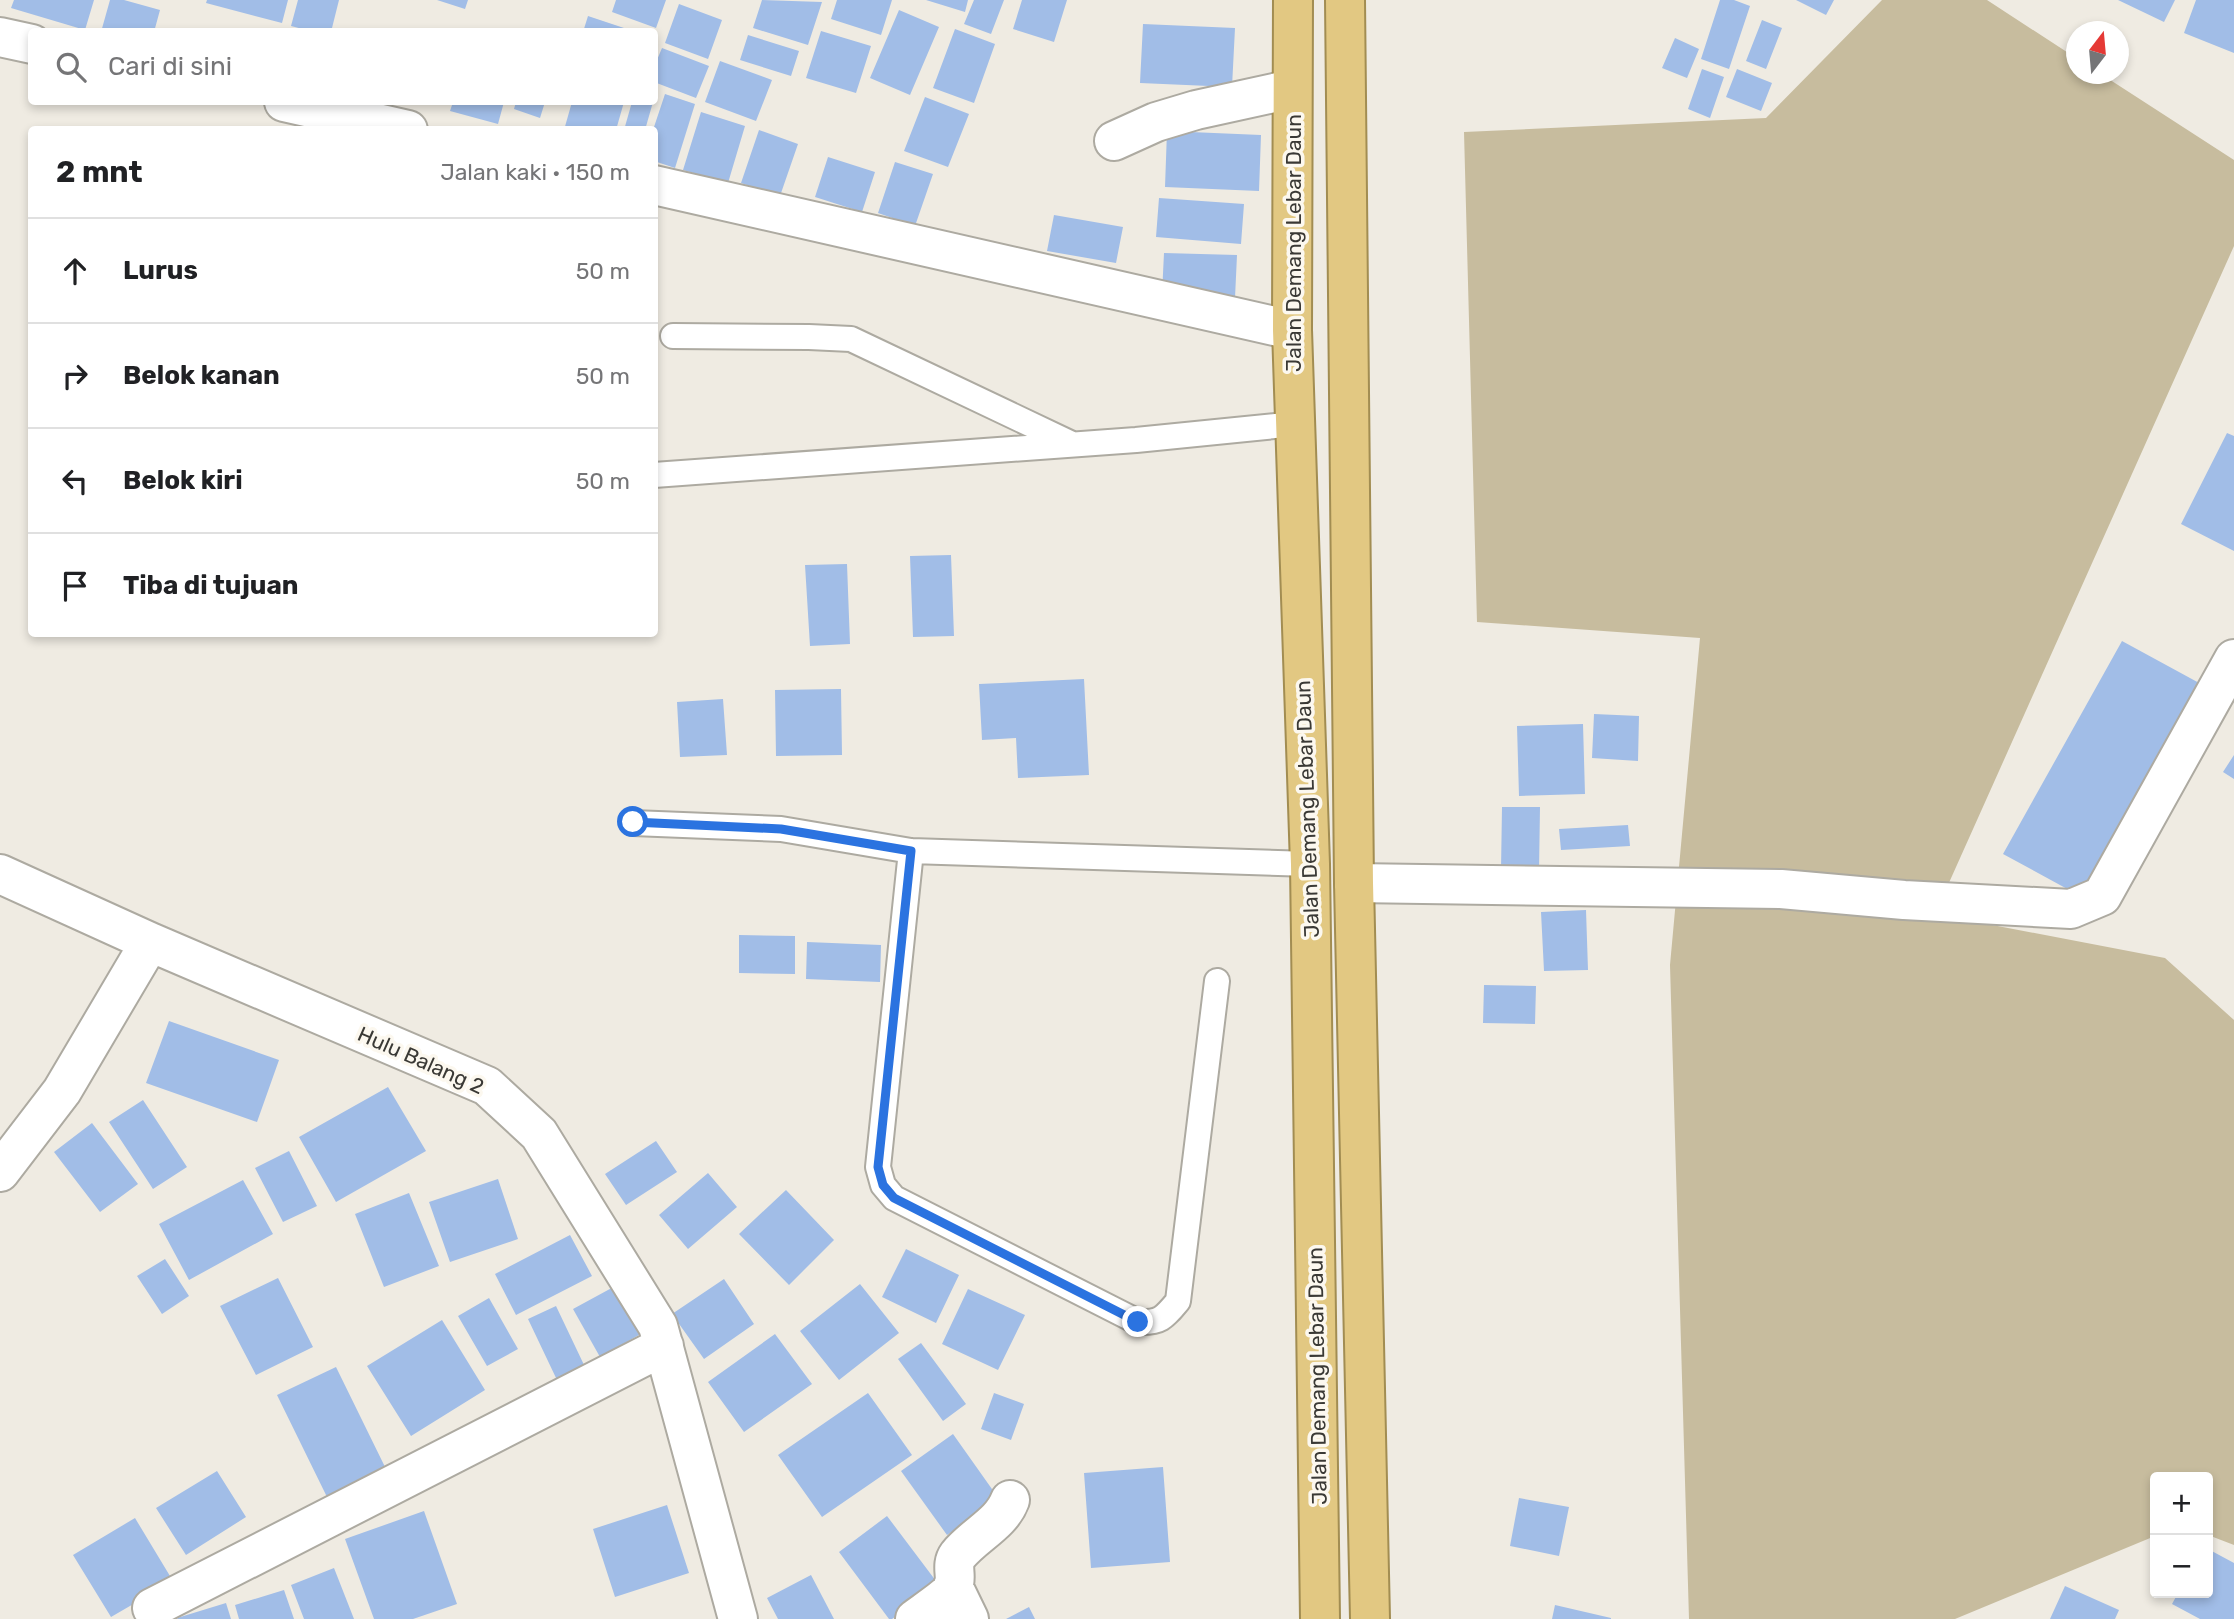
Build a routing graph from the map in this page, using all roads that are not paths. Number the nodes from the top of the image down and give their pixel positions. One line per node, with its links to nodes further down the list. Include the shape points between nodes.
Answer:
1 (1293, 0): 5 (highway, Jalan Demang Lebar Daun)
2 (1345, 0): 20 (highway, Jalan Demang Lebar Daun)
3 (0, 37): 4 (street)
4 (28, 43)
5 (1292, 89): 8 (street, via 1196,110); 10 (highway, Jalan Demang Lebar Daun)
6 (297, 105): 7 (street)
7 (390, 126)
8 (1114, 141)
9 (658, 187): 10 (street)
10 (1292, 330): 12 (highway, Jalan Demang Lebar Daun)
11 (673, 336): 13 (lane, via 851,340)
12 (1295, 424): 13 (lane); 18 (highway, Jalan Demang Lebar Daun)
13 (1073, 444): 14 (lane)
14 (658, 475)
15 (2234, 659): 20 (street, via 2102,896 2071,909 1782,889)
16 (633, 822): 17 (lane, via 781,829)
17 (911, 851): 18 (lane); 22 (lane, via 878,1167 883,1185 894,1198 1138,1322 1154,1323 1178,1301)
18 (1310, 864): 30 (highway, Jalan Demang Lebar Daun)
19 (0, 874): 21 (street, Hulu Balang 2)
20 (1354, 883): 31 (highway, Jalan Demang Lebar Daun)
21 (150, 942): 23 (street, via 62,1091); 24 (street, Hulu Balang 2, via 486,1086 539,1134 658,1326)
22 (1217, 981)
23 (0, 1172)
24 (664, 1346): 27 (street); 28 (street, Hulu Balang 2)
25 (1010, 1500): 26 (street, via 1005,1513 954,1562)
26 (961, 1603): 29 (street)
27 (152, 1608)
28 (738, 1619)
29 (915, 1619)
30 (1320, 1619)
31 (1370, 1619)

